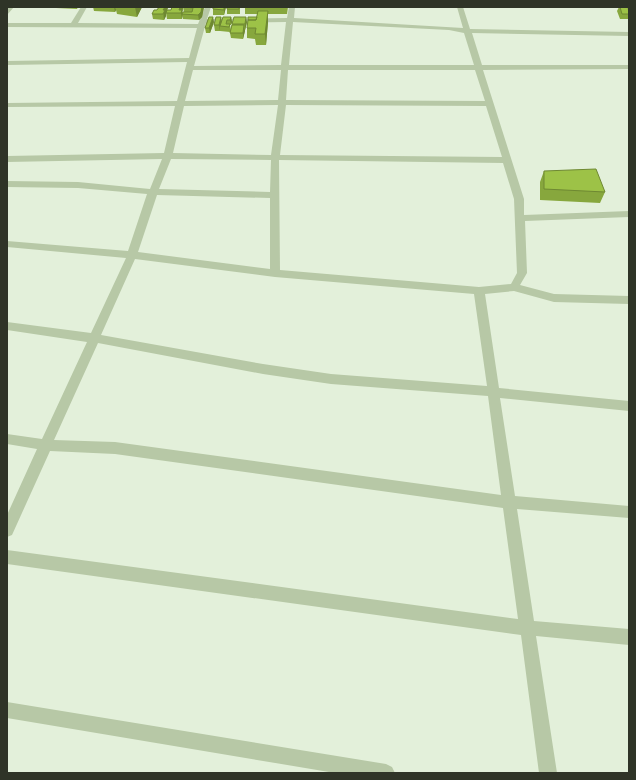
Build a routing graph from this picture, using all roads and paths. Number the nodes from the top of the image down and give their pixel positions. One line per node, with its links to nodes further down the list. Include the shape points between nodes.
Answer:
1 (10, 7): 6 (street)
2 (84, 7): 10 (street)
3 (208, 7): 8 (street)
4 (292, 7): 7 (street)
5 (460, 7): 11 (street)
6 (7, 13)
7 (291, 20): 8 (street); 11 (street); 15 (street)
8 (202, 23): 10 (street); 14 (street)
9 (7, 25): 10 (street)
10 (73, 26)
11 (468, 31): 12 (street); 16 (street)
12 (629, 34)
13 (7, 62): 14 (street)
14 (190, 64): 15 (street); 19 (street)
15 (285, 67): 16 (street); 18 (street)
16 (478, 67): 17 (street); 20 (street)
17 (629, 67)
18 (282, 102): 19 (street); 20 (street); 23 (street)
19 (180, 104): 21 (street); 22 (street)
20 (490, 104): 25 (street)
21 (7, 106)
22 (168, 156): 23 (street); 24 (street); 27 (street)
23 (275, 156): 25 (street); 28 (street)
24 (7, 159)
25 (508, 160): 30 (street, via 519,199)
26 (7, 184): 27 (street, via 78,185)
27 (153, 192): 28 (street); 32 (street)
28 (275, 195): 33 (street)
29 (629, 214): 30 (street)
30 (520, 218): 34 (street, via 522,273)
31 (7, 244): 32 (street)
32 (132, 255): 33 (street); 38 (street)
33 (275, 273): 35 (street)
34 (514, 287): 35 (street); 36 (street, via 554,298)
35 (479, 291): 39 (street)
36 (629, 300)
37 (7, 326): 38 (street)
38 (93, 338): 39 (street, via 331,379); 42 (street)
39 (494, 392): 40 (street); 43 (street)
40 (629, 406)
41 (7, 439): 42 (street)
42 (47, 445): 43 (street, via 115,448); 45 (street)
43 (508, 502): 44 (street); 47 (street)
44 (629, 512)
45 (7, 530)
46 (7, 557): 47 (street)
47 (528, 628): 48 (street); 51 (street)
48 (629, 637)
49 (7, 710): 50 (street)
50 (386, 773)
51 (548, 773)

